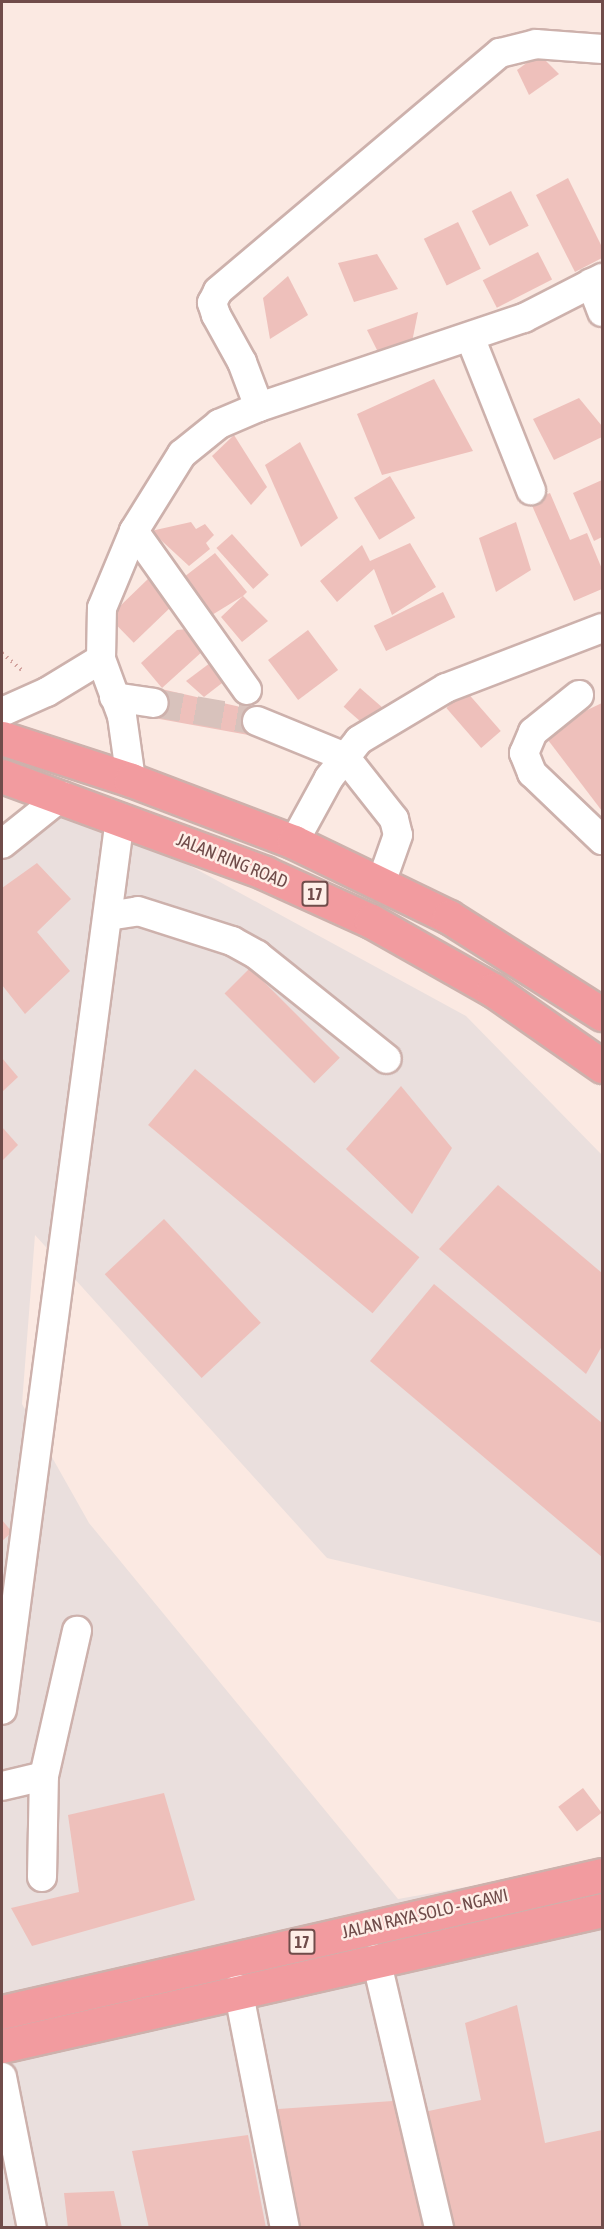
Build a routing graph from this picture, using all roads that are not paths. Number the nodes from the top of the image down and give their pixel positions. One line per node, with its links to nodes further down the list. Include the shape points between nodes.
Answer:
1 (603, 49): 5 (street, via 536,44 500,53 219,291 212,303 216,315 242,362)
2 (597, 281): 3 (street); 4 (street, via 524,318)
3 (603, 312)
4 (470, 337): 5 (street); 6 (street)
5 (259, 407): 7 (street, via 219,424 182,454)
6 (531, 490)
7 (134, 531): 9 (street, via 102,608); 10 (street)
8 (603, 628): 17 (street, via 446,688 359,740)
9 (101, 659): 12 (street); 14 (street, via 47,692)
10 (247, 690)
11 (579, 694): 22 (street, via 532,732 524,753 532,773)
12 (114, 697): 13 (street); 19 (street, via 122,716)
13 (154, 703)
14 (2, 712)
15 (257, 721): 17 (street)
16 (2, 738): 19 (highway, 17)
17 (345, 757): 23 (street); 25 (street, via 398,827)
18 (2, 776): 20 (highway, JALAN RING ROAD / 17)
19 (131, 780): 23 (highway, 17)
20 (62, 796): 21 (highway, JALAN RING ROAD / 17); 24 (street)
21 (120, 818): 26 (street); 29 (highway, JALAN RING ROAD / 17, via 265,873 371,921 493,990)
22 (603, 840)
23 (294, 842): 25 (highway, 17)
24 (2, 844)
25 (381, 883): 27 (highway, 17, via 518,957)
26 (108, 916): 28 (street, via 138,911 232,941 257,955); 31 (street)
27 (603, 1014)
28 (387, 1059)
29 (603, 1066)
30 (77, 1631): 32 (street)
31 (2, 1710)
32 (44, 1776): 33 (street); 35 (street)
33 (2, 1786)
34 (603, 1875): 39 (highway, JALAN RAYA SOLO - NGAWI / 17)
35 (42, 1877)
36 (603, 1910): 37 (highway, JALAN RAYA SOLO - NGAWI / 17)
37 (376, 1959): 38 (highway, JALAN RAYA SOLO - NGAWI / 17); 44 (street)
38 (238, 1989): 40 (highway, JALAN RAYA SOLO - NGAWI / 17); 43 (street)
39 (2, 2012)
40 (2, 2046)
41 (2, 2077): 42 (street)
42 (32, 2228)
43 (285, 2228)
44 (439, 2228)

